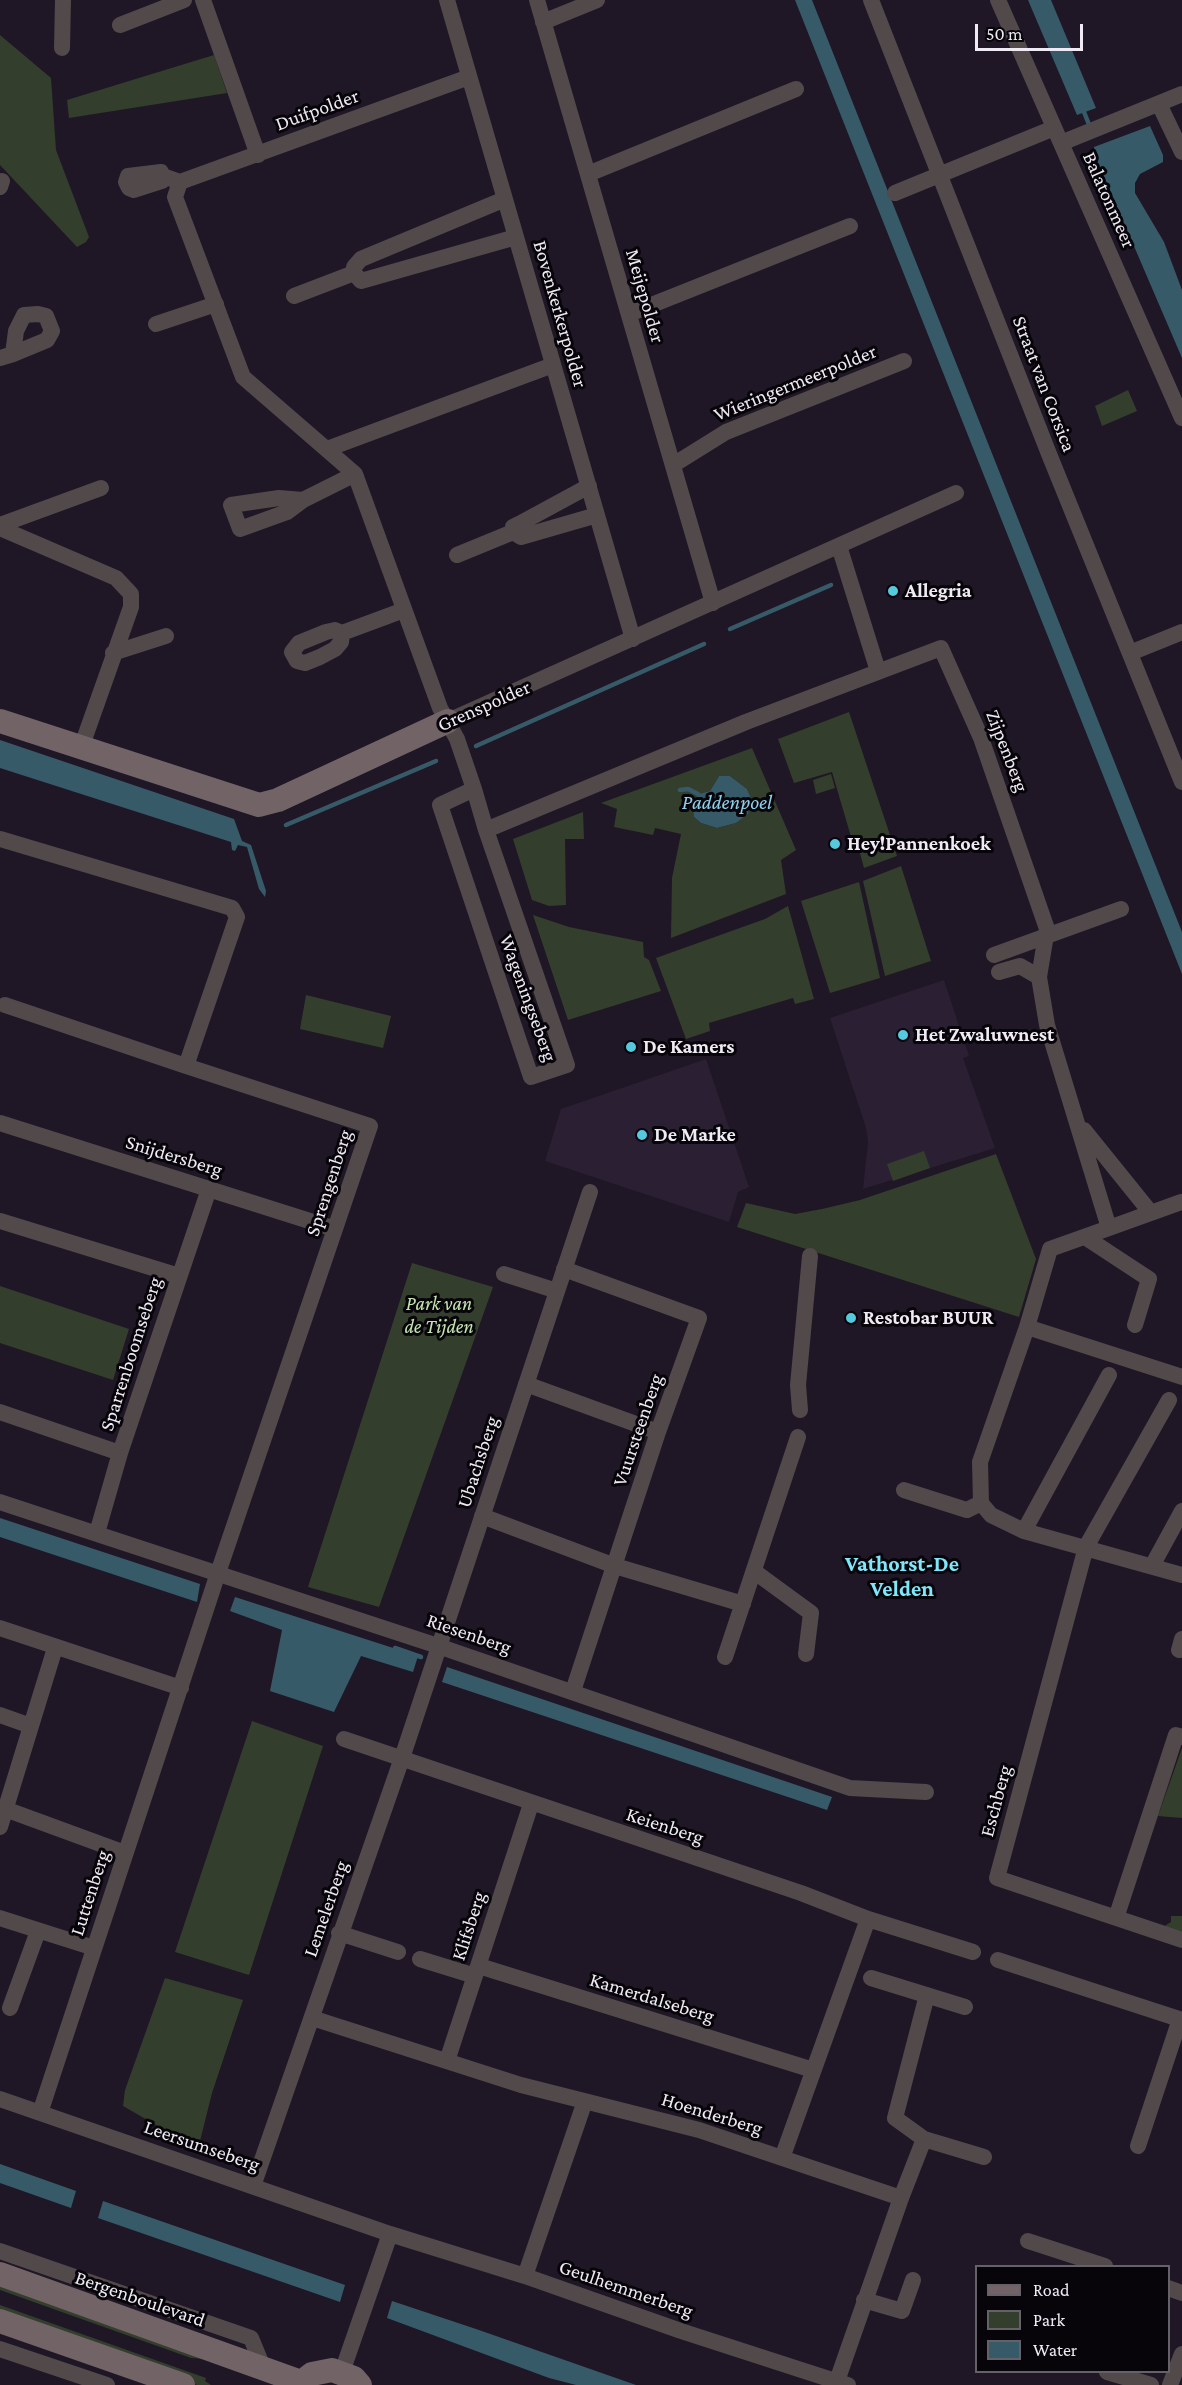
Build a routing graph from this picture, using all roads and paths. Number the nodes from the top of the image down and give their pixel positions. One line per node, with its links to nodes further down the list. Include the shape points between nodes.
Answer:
1 (63, 0): 11 (street)
2 (184, 0): 10 (street)
3 (203, 0): 18 (street)
4 (447, 0): 12 (street, Bovenkerkerpolder)
5 (537, 0): 9 (street, Meijepolder)
6 (597, 0): 9 (street)
7 (871, 0): 20 (street, Straat van Corsica)
8 (998, 0): 16 (street, Balatonmeer)
9 (543, 22): 19 (street, Meijepolder)
10 (120, 25)
11 (62, 48)
12 (469, 77): 18 (street, Duifpolder); 24 (street, Bovenkerkerpolder)
13 (796, 89): 19 (street)
14 (1182, 94): 15 (street)
15 (1159, 104): 16 (street, via 1077,136); 17 (street)
16 (1058, 136): 20 (street); 34 (street, Balatonmeer)
17 (1182, 152)
18 (258, 155): 22 (street, Duifpolder)
19 (588, 174): 30 (street, Meijepolder)
20 (940, 174): 23 (street); 54 (street, Straat van Corsica)
21 (163, 176): 22 (street)
22 (180, 182): 29 (street, via 175,196)
23 (895, 193)
24 (505, 199): 26 (street, Bovenkerkerpolder); 27 (street, via 360,259)
25 (850, 226): 30 (street)
26 (516, 237): 27 (street, via 361,281); 33 (street, Bovenkerkerpolder)
27 (354, 273): 28 (street)
28 (294, 296)
29 (216, 304): 31 (street); 35 (street, via 243,377)
30 (629, 314): 36 (street, Meijepolder)
31 (156, 324)
32 (904, 361): 36 (street, Wieringermeerpolder, via 726,432)
33 (553, 365): 35 (street); 38 (street, Bovenkerkerpolder)
34 (1182, 418)
35 (327, 449): 37 (street)
36 (673, 465): 47 (street, Meijepolder)
37 (355, 474): 41 (street); 48 (street)
38 (589, 486): 42 (street, Bovenkerkerpolder); 44 (street, via 513,527)
39 (101, 488): 43 (street)
40 (956, 493): 45 (street, Grenspolder)
41 (303, 500)
42 (597, 514): 44 (street, via 521,537); 52 (street, Bovenkerkerpolder)
43 (0, 527): 53 (street, via 125,585 132,594 130,607)
44 (513, 532): 46 (street)
45 (839, 546): 47 (street, Grenspolder); 55 (street)
46 (458, 555)
47 (713, 603): 52 (street, Grenspolder)
48 (404, 610): 50 (street); 57 (street)
49 (1182, 632): 54 (street)
50 (342, 633)
51 (166, 636): 53 (street)
52 (633, 639): 57 (street, Grenspolder)
53 (113, 653): 58 (street)
54 (1130, 653): 59 (street, Straat van Corsica)
55 (878, 671): 61 (street, Zijpenberg); 64 (street, Zijpenberg, via 941,648 981,738 1044,918)
56 (0, 721): 58 (main road, Grenspolder)
57 (448, 721): 58 (main road, Grenspolder, via 278,800 259,805); 60 (street, Wageningseberg)
58 (81, 748)
59 (1182, 782)
60 (474, 789): 61 (street, Wageningseberg); 61 (street, Wageningseberg, via 440,805 531,1077 567,1065)
61 (486, 830)
62 (0, 839): 69 (street, via 232,908 237,917)
63 (1122, 909): 64 (street)
64 (1046, 935): 65 (street); 67 (street)
65 (994, 955)
66 (999, 972): 67 (street, via 1020,966)
67 (1039, 977): 71 (street, via 1047,1025)
68 (5, 1005): 69 (street)
69 (186, 1066): 78 (street, Sprengenberg, via 370,1126)
70 (0, 1123): 72 (street, Snijdersberg)
71 (1078, 1123): 75 (street); 77 (street)
72 (209, 1189): 78 (street, Snijdersberg); 83 (street, Sparrenboomseberg)
73 (590, 1191): 81 (street, Ubachsberg)
74 (1181, 1202): 75 (street)
75 (1151, 1213): 77 (street)
76 (0, 1221): 83 (street)
77 (1109, 1228): 79 (street)
78 (336, 1229): 107 (street, Sprengenberg)
79 (1085, 1237): 85 (street, via 1149,1280); 86 (street, via 1050,1249)
80 (810, 1256): 91 (street, via 798,1384)
81 (564, 1269): 84 (street, Ubachsberg); 93 (street, Vuursteenberg, via 699,1318)
82 (504, 1274): 84 (street)
83 (179, 1276): 95 (street, Sparrenboomseberg)
84 (557, 1291): 89 (street, Ubachsberg)
85 (1135, 1325)
86 (1027, 1327): 88 (street); 98 (street, via 980,1462)
87 (1109, 1375): 101 (street)
88 (1182, 1377)
89 (526, 1384): 93 (street); 100 (street, Ubachsberg)
90 (1169, 1400): 103 (street)
91 (800, 1410)
92 (0, 1412): 95 (street)
93 (658, 1432): 104 (street, Vuursteenberg)
94 (798, 1437): 106 (street)
95 (120, 1453): 102 (street, Sparrenboomseberg)
96 (904, 1490): 98 (street, via 967,1510)
97 (0, 1502): 102 (street, Riesenberg)
98 (981, 1503): 101 (street, via 991,1515)
99 (1182, 1511): 105 (street)
100 (482, 1516): 104 (street); 111 (street, Ubachsberg)
101 (1024, 1530): 103 (street)
102 (97, 1533): 107 (street, Riesenberg)
103 (1086, 1547): 105 (street); 128 (street, Eschberg, via 997,1878)
104 (615, 1566): 109 (street); 116 (street, Vuursteenberg)
105 (1152, 1566): 108 (street)
106 (755, 1572): 109 (street); 113 (street, via 811,1613)
107 (218, 1573): 111 (street, Riesenberg); 115 (street, Sprengenberg)
108 (1182, 1575)
109 (743, 1604): 114 (street)
110 (0, 1628): 112 (street)
111 (438, 1646): 116 (street, Riesenberg); 121 (street, Lemelerberg)
112 (55, 1648): 115 (street); 118 (street)
113 (806, 1654)
114 (725, 1657)
115 (181, 1688): 126 (street, Luttenberg)
116 (573, 1691): 122 (street, Riesenberg, via 850,1788)
117 (0, 1715): 118 (street)
118 (31, 1726): 124 (street)
119 (1182, 1737): 128 (street, via 1176,1735)
120 (344, 1739): 121 (street, Keienberg)
121 (402, 1758): 123 (street, Keienberg); 131 (street, Lemelerberg)
122 (926, 1792)
123 (531, 1804): 129 (street, Keienberg); 138 (street, Klifsberg)
124 (5, 1809): 125 (street); 126 (street)
125 (0, 1827)
126 (125, 1853): 133 (street, Luttenberg)
127 (0, 1918): 130 (street)
128 (1116, 1918): 132 (street, Eschberg)
129 (868, 1919): 135 (street, Keienberg); 146 (street)
130 (38, 1930): 133 (street); 142 (street)
131 (339, 1934): 134 (street); 143 (street, Lemelerberg)
132 (1182, 1940)
133 (94, 1948): 149 (street, Luttenberg)
134 (398, 1952)
135 (973, 1952)
136 (420, 1959): 138 (street, Kamerdalseberg)
137 (998, 1960): 144 (street)
138 (477, 1971): 145 (street, Klifsberg); 146 (street, Kamerdalseberg)
139 (871, 1978): 140 (street)
140 (927, 1995): 141 (street); 150 (street, via 895,2118)
141 (965, 2007)
142 (10, 2008)
143 (312, 2018): 145 (street, Hoenderberg); 154 (street, Lemelerberg)
144 (1181, 2020): 151 (street)
145 (447, 2061): 148 (street, Hoenderberg)
146 (813, 2070): 153 (street)
147 (0, 2099): 149 (street, Leersumseberg)
148 (585, 2101): 153 (street, Hoenderberg, via 699,2130); 161 (street)
149 (40, 2113): 154 (street, Leersumseberg)
150 (924, 2139): 152 (street); 155 (street)
151 (1138, 2146)
152 (984, 2157)
153 (782, 2158): 155 (street, Hoenderberg)
154 (253, 2186): 156 (street, Leersumseberg)
155 (902, 2198): 163 (street)
156 (390, 2234): 161 (street, Geulhemmerberg); 169 (street)
157 (1028, 2241): 159 (street)
158 (0, 2251): 167 (street, Bergenboulevard, via 251,2338)
159 (1102, 2265)
160 (0, 2274): 167 (main road, Bergenboulevard)
161 (525, 2276): 171 (street, Geulhemmerberg)
162 (914, 2280): 163 (street, via 902,2311)
163 (864, 2300): 171 (street)
164 (0, 2321): 173 (main road)
165 (0, 2349): 172 (street)
166 (1182, 2354): 175 (street)
167 (263, 2367): 170 (main road, Bergenboulevard)
168 (1110, 2373): 174 (street)
169 (351, 2378): 170 (main road, via 322,2370)
170 (300, 2383)
171 (843, 2383)
172 (107, 2385)
173 (183, 2385)
174 (1151, 2385)
175 (1170, 2385)

